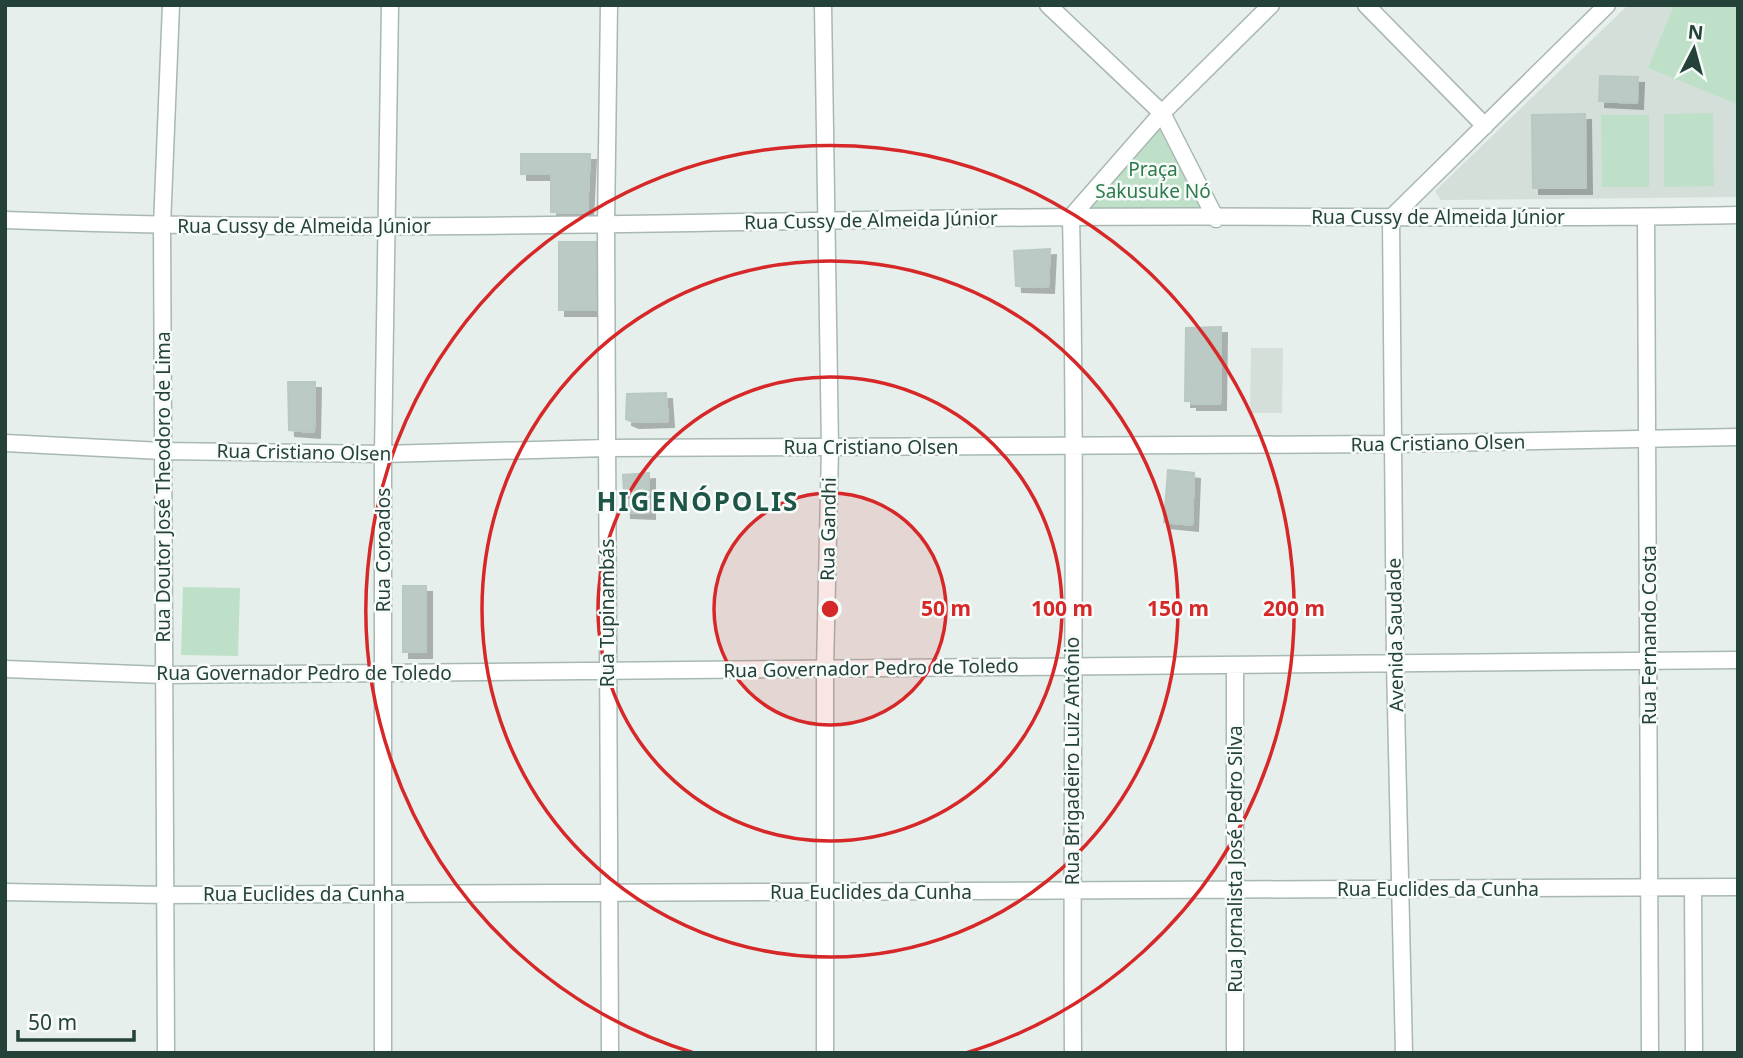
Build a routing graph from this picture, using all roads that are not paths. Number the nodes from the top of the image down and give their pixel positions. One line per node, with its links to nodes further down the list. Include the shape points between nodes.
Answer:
1 (172, 5): 19 (street, Rua Doutor José Theodoro de Lima)
2 (390, 5): 20 (street, Rua Coroados)
3 (609, 5): 18 (street, Rua Tupinambás)
4 (823, 5): 17 (street, Rua Gandhi)
5 (1048, 5): 9 (street)
6 (1271, 5): 9 (street)
7 (1366, 5): 10 (street)
8 (1607, 5): 10 (street)
9 (1162, 113): 12 (street); 15 (street)
10 (1485, 126): 14 (street)
11 (1738, 215): 13 (street, Rua Cussy de Almeida Júnior)
12 (1071, 217): 15 (street, Rua Cussy de Almeida Júnior); 17 (street, Rua Cussy de Almeida Júnior); 25 (street, Rua Brigadeiro Luiz Antônio)
13 (1646, 217): 14 (street, Rua Cussy de Almeida Júnior); 22 (street, Rua Fernando Costa)
14 (1391, 218): 15 (street, Rua Cussy de Almeida Júnior); 24 (street, Avenida Saudade)
15 (1216, 219)
16 (5, 220): 19 (street, Rua Cussy de Almeida Júnior)
17 (826, 221): 18 (street, Rua Cussy de Almeida Júnior); 26 (street, Rua Gandhi)
18 (606, 225): 20 (street, Rua Cussy de Almeida Júnior); 27 (street, Rua Tupinambás)
19 (162, 226): 20 (street, Rua Cussy de Almeida Júnior); 28 (street, Rua Doutor José Theodoro de Lima)
20 (385, 227): 29 (street, Rua Coroados)
21 (1738, 437): 22 (street, Rua Cristiano Olsen)
22 (1649, 438): 24 (street, Rua Cristiano Olsen); 31 (street, Rua Fernando Costa)
23 (5, 443): 28 (street, Rua Cristiano Olsen)
24 (1393, 444): 25 (street, Rua Cristiano Olsen); 32 (street, Avenida Saudade)
25 (1076, 445): 26 (street, Rua Cristiano Olsen); 34 (street, Rua Brigadeiro Luiz Antônio)
26 (830, 448): 27 (street, Rua Cristiano Olsen); 35 (street, Rua Gandhi)
27 (607, 449): 29 (street, Rua Cristiano Olsen); 37 (street, Rua Tupinambás)
28 (162, 451): 29 (street, Rua Cristiano Olsen); 39 (street, Rua Doutor José Theodoro de Lima)
29 (383, 454): 38 (street, Rua Coroados)
30 (1738, 660): 31 (street, Rua Governador Pedro de Toledo)
31 (1649, 661): 32 (street, Rua Governador Pedro de Toledo); 41 (street, Rua Fernando Costa)
32 (1395, 663): 33 (street, Rua Governador Pedro de Toledo); 43 (street, Avenida Saudade)
33 (1235, 665): 34 (street, Rua Governador Pedro de Toledo); 44 (street, Rua Jornalista José Pedro Silva)
34 (1072, 666): 35 (street, Rua Governador Pedro de Toledo); 45 (street, Rua Brigadeiro Luiz Antônio)
35 (825, 668): 37 (street, Rua Governador Pedro de Toledo); 47 (street, Rua Gandhi)
36 (5, 669): 39 (street, Rua Governador Pedro de Toledo)
37 (607, 671): 38 (street, Rua Governador Pedro de Toledo); 48 (street, Rua Tupinambás)
38 (383, 673): 39 (street, Rua Governador Pedro de Toledo); 49 (street, Rua Coroados)
39 (163, 675): 50 (street, Rua Doutor José Theodoro de Lima)
40 (1738, 887): 42 (street, Rua Euclides da Cunha)
41 (1650, 888): 42 (street, Rua Euclides da Cunha); 43 (street, Rua Euclides da Cunha); 58 (street, Rua Fernando Costa)
42 (1693, 888): 59 (street)
43 (1401, 889): 44 (street, Rua Euclides da Cunha); 57 (street, Avenida Saudade)
44 (1235, 890): 45 (street, Rua Euclides da Cunha); 56 (street, Rua Jornalista José Pedro Silva)
45 (1072, 891): 47 (street, Rua Euclides da Cunha); 55 (street, Rua Brigadeiro Luiz Antônio)
46 (5, 892): 50 (street, Rua Euclides da Cunha)
47 (825, 892): 48 (street, Rua Euclides da Cunha); 54 (street, Rua Gandhi)
48 (609, 893): 49 (street, Rua Euclides da Cunha); 53 (street, Rua Tupinambás)
49 (383, 894): 50 (street, Rua Euclides da Cunha); 52 (street, Rua Coroados)
50 (165, 895): 51 (street, Rua Doutor José Theodoro de Lima)
51 (166, 1053)
52 (383, 1053)
53 (610, 1053)
54 (825, 1053)
55 (1073, 1053)
56 (1235, 1053)
57 (1404, 1053)
58 (1650, 1053)
59 (1693, 1053)

